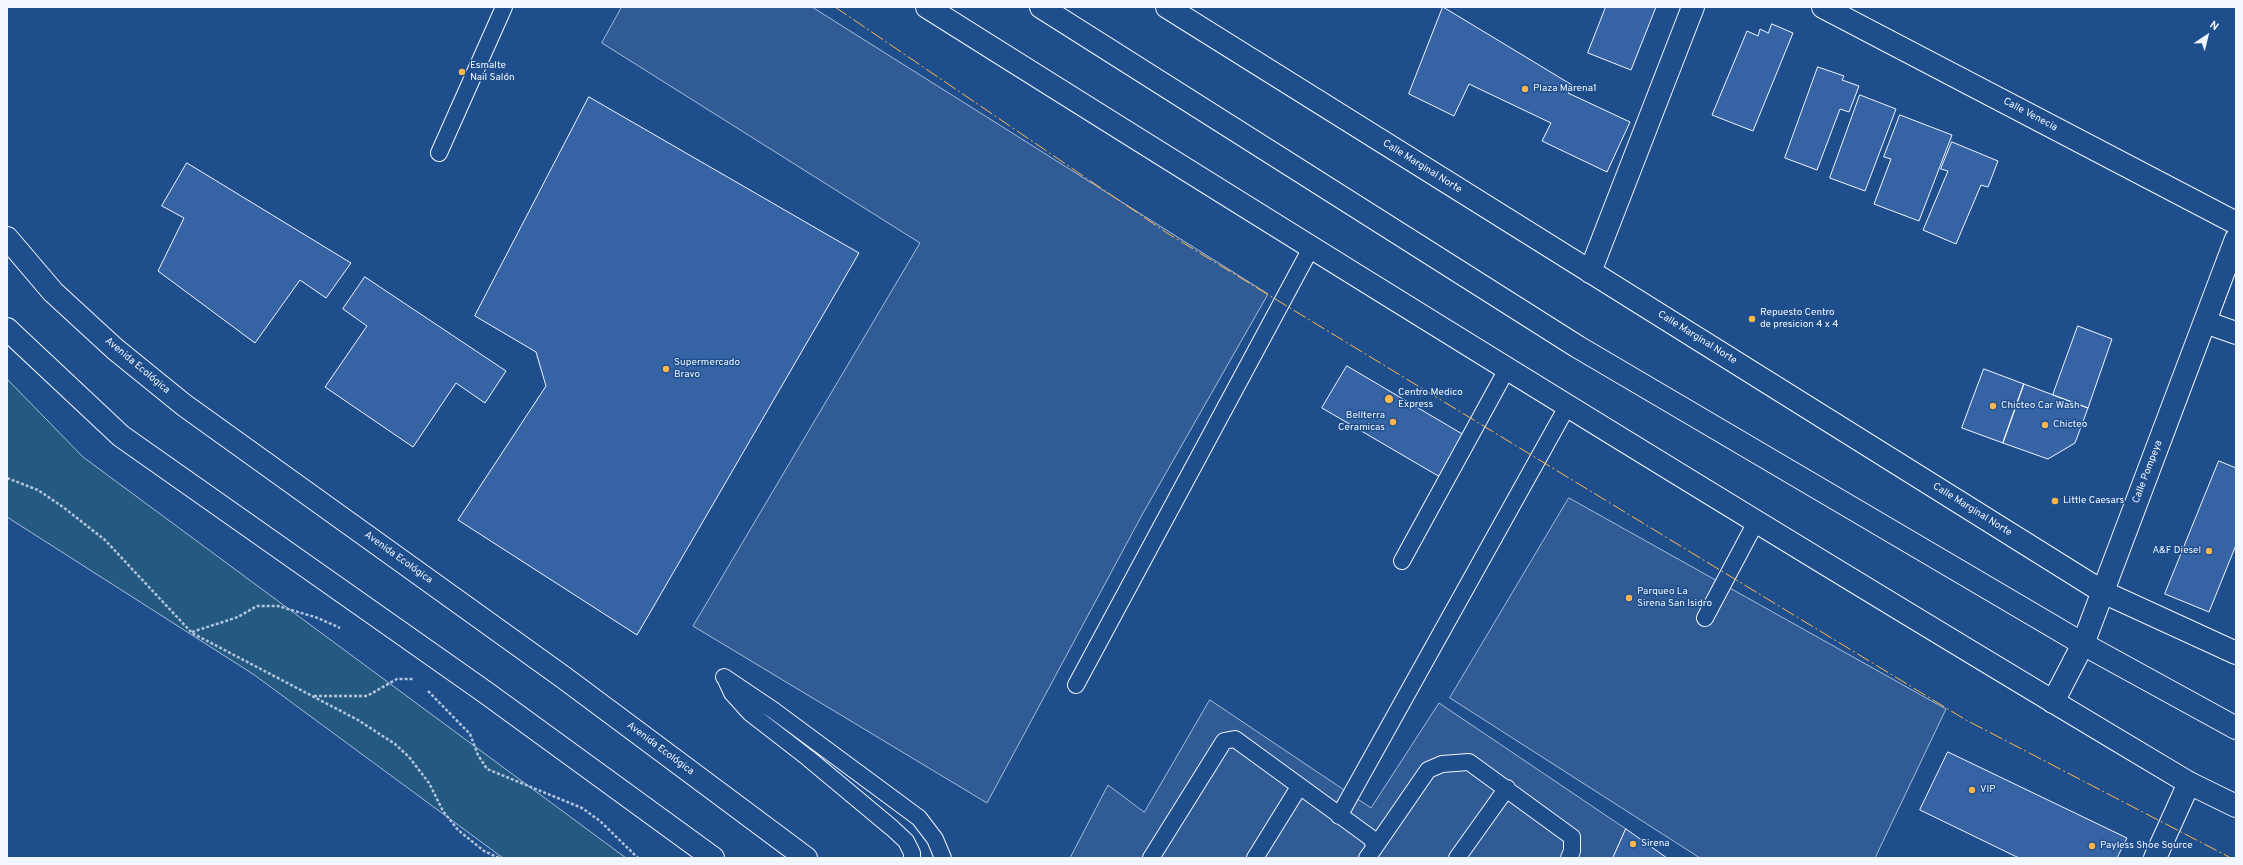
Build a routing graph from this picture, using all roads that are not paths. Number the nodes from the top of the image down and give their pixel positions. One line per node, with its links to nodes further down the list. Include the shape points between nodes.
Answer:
1 (504, 7): 7 (lane)
2 (928, 7): 11 (main road)
3 (1041, 7): 22 (main road, via 1578,347)
4 (1167, 7): 12 (main road, Calle Marginal Norte)
5 (1693, 7): 12 (main road)
6 (1823, 7): 8 (main road, Calle Venecia)
7 (439, 153)
8 (2236, 223)
9 (7, 238): 34 (main road, Avenida Ecológica, via 53,292 115,349 184,406 563,677)
10 (2236, 239): 13 (main road, Calle Pompeya)
11 (1312, 248): 16 (main road); 24 (lane)
12 (1590, 272): 20 (main road, Calle Marginal Norte)
13 (2205, 322): 15 (main road); 20 (main road, Calle Pompeya)
14 (7, 330): 33 (main road, via 121,436 478,688)
15 (2236, 333)
16 (1507, 369): 17 (main road); 19 (lane)
17 (1568, 405): 18 (main road); 31 (lane)
18 (1756, 522): 21 (lane); 25 (main road)
19 (1402, 561)
20 (2103, 592): 22 (main road, Calle Pompeya); 23 (main road, Calle Marginal Norte)
21 (1705, 618)
22 (2083, 644): 25 (main road, Calle Pompeya); 26 (main road)
23 (2236, 652)
24 (1076, 685)
25 (2053, 702): 27 (main road)
26 (2236, 728)
27 (2189, 783): 30 (main road); 41 (main road)
28 (1299, 787): 31 (lane); 37 (lane, via 1235,739 1224,741); 38 (lane)
29 (1507, 788): 32 (lane, via 1468,762 1442,764 1428,770); 39 (lane); 40 (lane, via 1572,837)
30 (2236, 806)
31 (1339, 816): 32 (lane, via 1371,838)
32 (1371, 852)
33 (713, 858)
34 (806, 858)
35 (912, 858): 36 (lane, via 906,841 852,794 750,713 732,693 724,677 919,818 936,839)
36 (943, 858)
37 (1151, 858)
38 (1255, 858)
39 (1457, 858)
40 (1569, 858)
41 (2155, 858)

